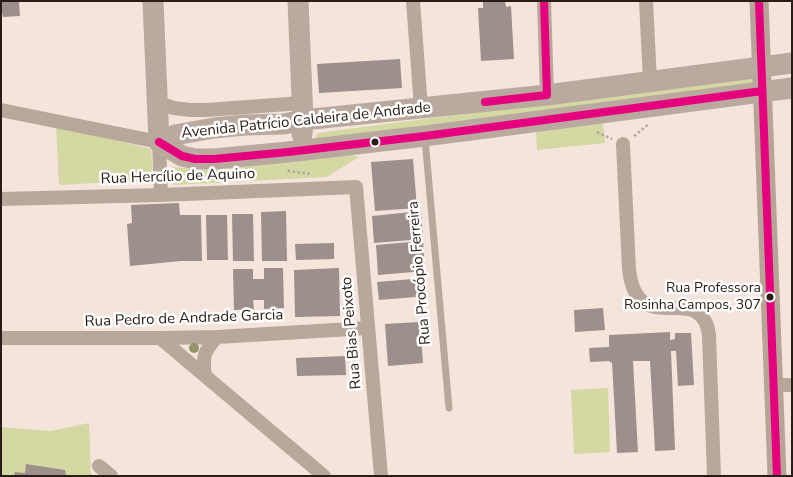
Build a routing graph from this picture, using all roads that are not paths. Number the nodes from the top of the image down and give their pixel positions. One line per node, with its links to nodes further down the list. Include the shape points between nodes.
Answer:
1 (153, 1): 13 (main road)
2 (298, 1): 16 (main road)
3 (413, 1): 14 (street)
4 (544, 1): 12 (street)
5 (646, 1): 9 (street)
6 (759, 1): 8 (street)
7 (792, 62): 8 (main road, Avenida Patrício Caldeira de Andrade)
8 (761, 67): 9 (main road, Avenida Patrício Caldeira de Andrade); 11 (street)
9 (650, 81): 12 (main road, Avenida Patrício Caldeira de Andrade)
10 (792, 88): 11 (main road, Avenida Patrício Caldeira de Andrade)
11 (762, 91): 17 (main road, Avenida Patrício Caldeira de Andrade); 29 (street)
12 (547, 95): 14 (main road, Avenida Patrício Caldeira de Andrade)
13 (158, 103): 16 (street, via 190,110); 18 (main road)
14 (421, 108): 16 (main road, Avenida Patrício Caldeira de Andrade)
15 (1, 110): 18 (street)
16 (303, 112): 18 (main road, Avenida Patrício Caldeira de Andrade, via 284,124 214,128 175,134); 20 (main road, via 302,135)
17 (425, 136): 20 (main road, Avenida Patrício Caldeira de Andrade); 30 (lane, Rua Procópio Ferreira)
18 (159, 142): 20 (main road, Avenida Patrício Caldeira de Andrade, via 182,156 196,159); 22 (street)
19 (623, 144): 35 (street, via 629,269 633,290 646,304 693,310 707,325)
20 (285, 152)
21 (356, 187): 22 (street, Rua Hercílio de Aquino); 24 (street, Rua Bias Peixoto)
22 (160, 195): 23 (street, Rua Hercílio de Aquino)
23 (1, 199)
24 (368, 328): 25 (street, Rua Pedro de Andrade Garcia); 32 (street, Rua Bias Peixoto)
25 (218, 337): 27 (street, Rua Pedro de Andrade Garcia); 28 (street, via 206,351)
26 (1, 338): 27 (street, Rua Pedro de Andrade Garcia)
27 (160, 338): 28 (street)
28 (205, 376): 34 (street)
29 (783, 385): 36 (street)
30 (449, 408)
31 (99, 466): 33 (street)
32 (380, 475)
33 (112, 476)
34 (324, 476)
35 (714, 476)
36 (777, 476)

